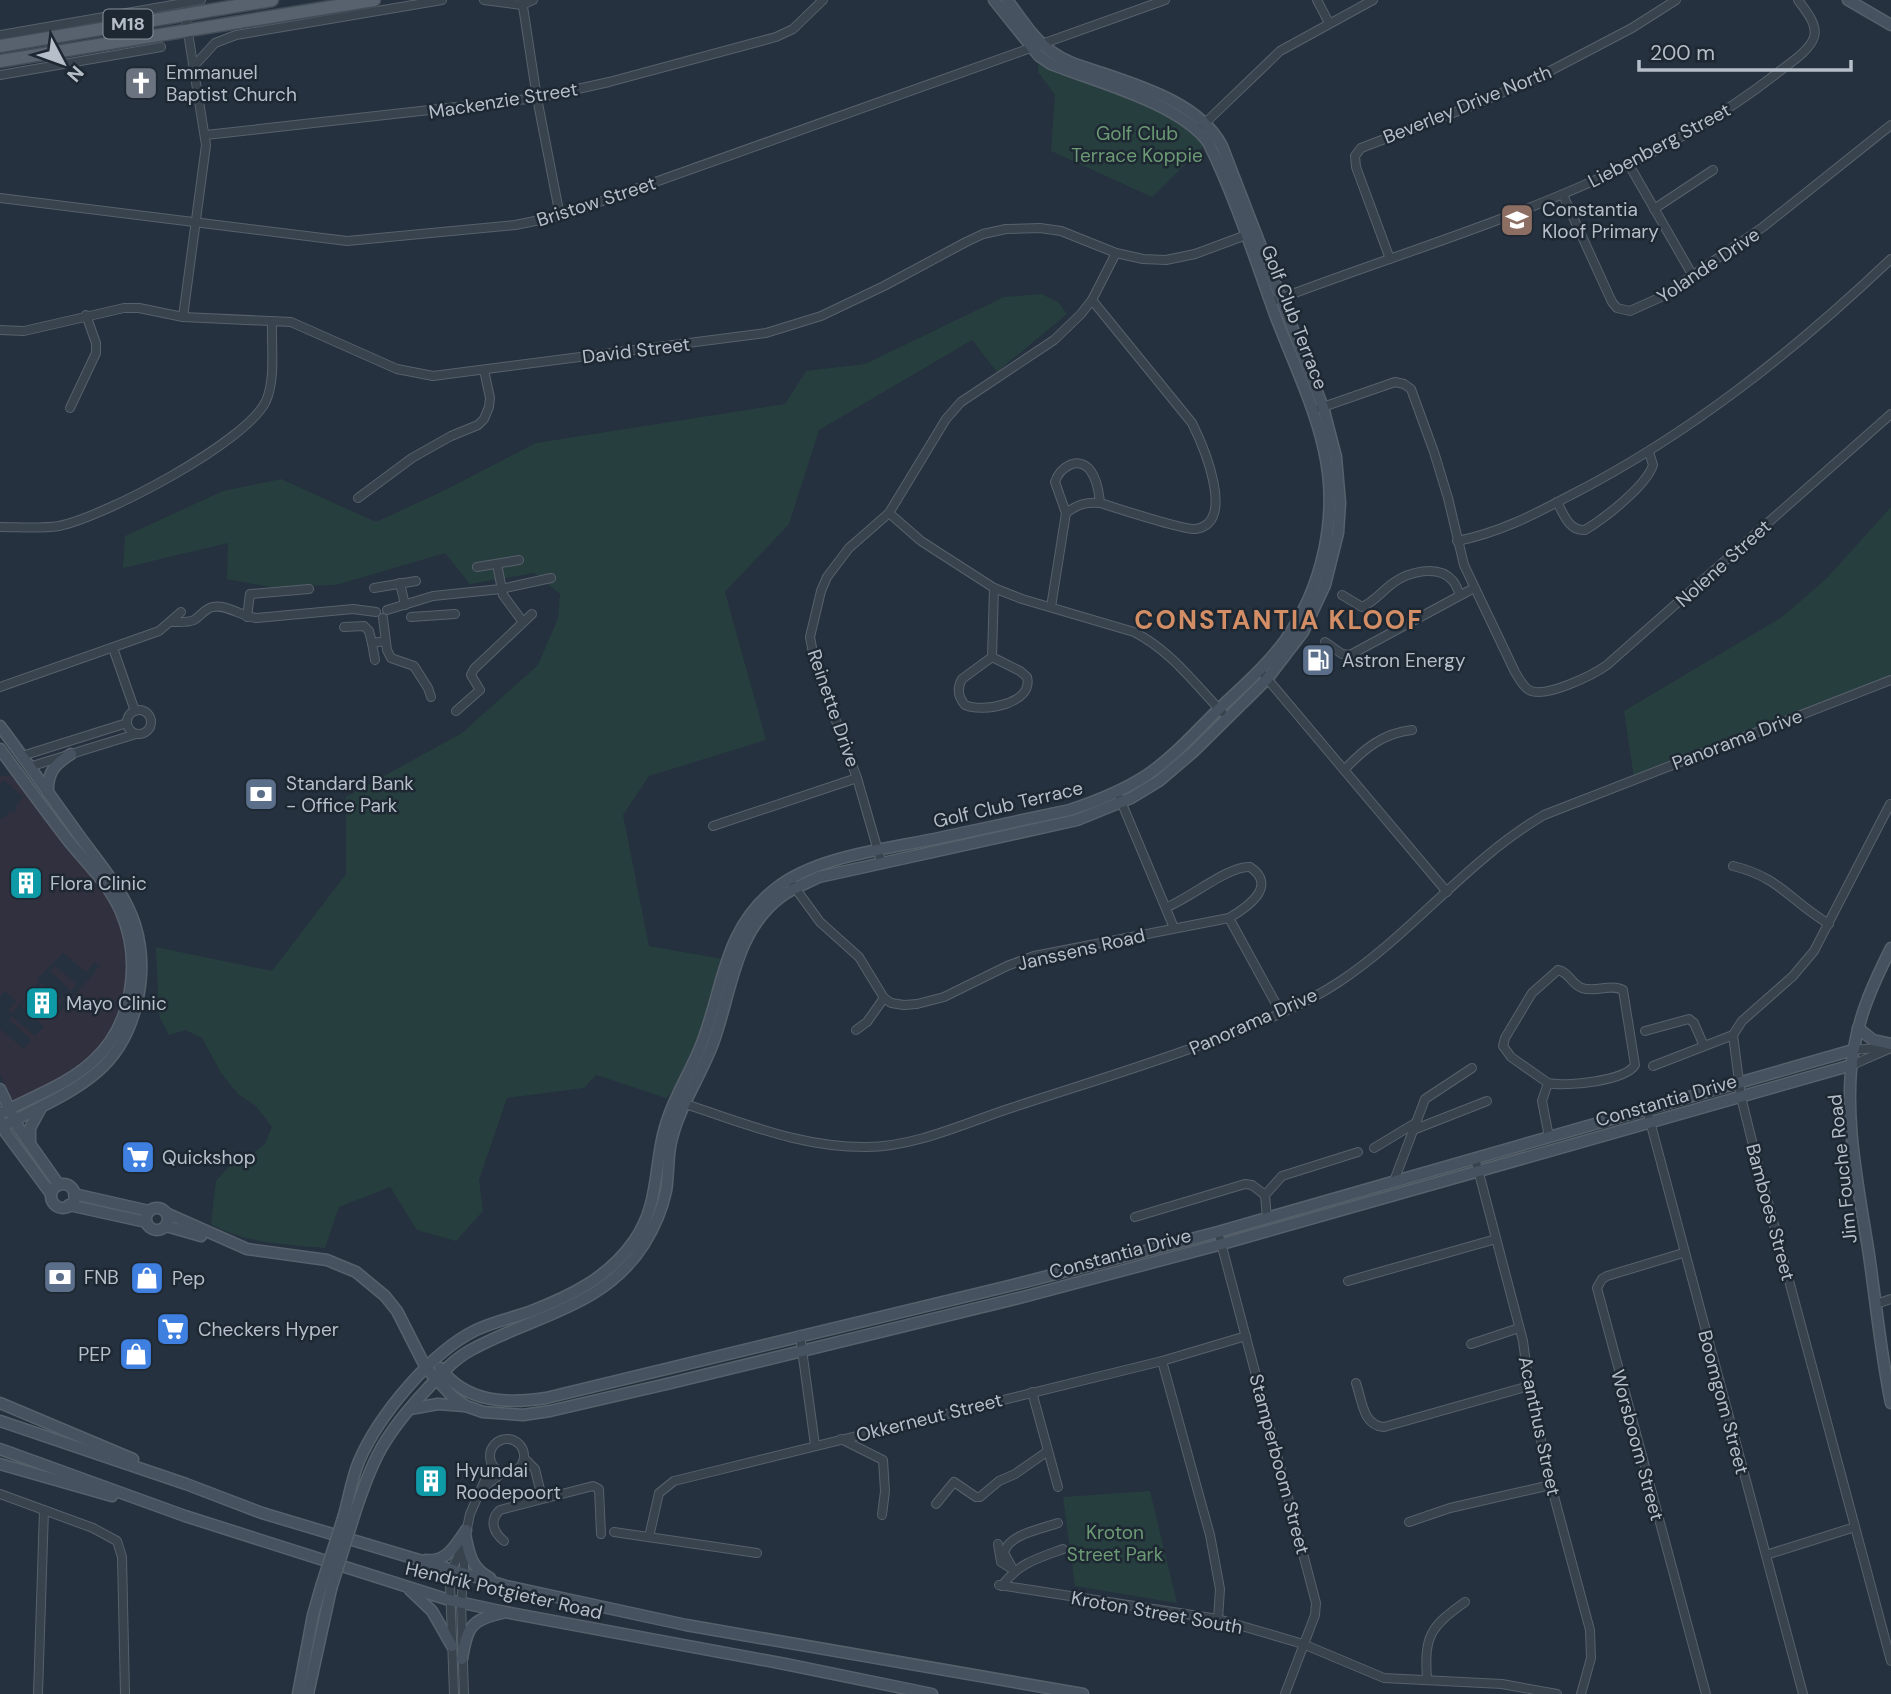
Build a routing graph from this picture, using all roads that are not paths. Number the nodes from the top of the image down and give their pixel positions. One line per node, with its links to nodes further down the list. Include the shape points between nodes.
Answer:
1 (201, 0): 24 (street)
2 (272, 0): 19 (main road, M18)
3 (374, 0): 23 (main road, M18)
4 (442, 0): 29 (street, via 236,35 215,43)
5 (484, 0): 17 (street)
6 (533, 0): 17 (street)
7 (822, 0): 31 (street, Mackenzie Street, via 793,29 776,37)
8 (994, 0): 25 (street, Golf Club Terrace)
9 (1007, 0): 25 (street, Golf Club Terrace)
10 (1165, 0): 25 (street, Bristow Street)
11 (1317, 0): 21 (street)
12 (1373, 0): 21 (street)
13 (1676, 0): 18 (street, Beverley Drive North)
14 (1798, 0): 35 (street, Liebenberg Street, via 1815,31 1812,42 1798,56 1736,104)
15 (1849, 0): 22 (street)
16 (1860, 0): 20 (street)
17 (522, 2): 31 (street)
18 (1662, 4): 44 (street, Beverley Drive North, via 1632,29 1548,72 1361,148 1355,156 1356,167)
19 (185, 14): 23 (street); 26 (main road, M18)
20 (1891, 18)
21 (1329, 23): 33 (street, via 1280,51)
22 (1891, 25)
23 (187, 29): 28 (main road, M18); 29 (street)
24 (0, 35)
25 (1037, 45): 33 (street, Golf Club Terrace, via 1039,56 1051,64); 40 (street, Bristow Street)
26 (0, 46)
27 (161, 47): 30 (street)
28 (0, 61)
29 (194, 66): 34 (street)
30 (0, 75)
31 (537, 98): 34 (street, Mackenzie Street); 40 (street)
32 (1891, 125): 46 (street, Yolande Drive)
33 (1202, 126): 42 (street, Golf Club Terrace)
34 (206, 135): 41 (street)
35 (1628, 163): 37 (street, Liebenberg Street); 39 (street)
36 (1713, 170): 39 (street)
37 (1563, 195): 44 (street, Liebenberg Street); 46 (street, Yolande Drive, via 1617,308 1640,309)
38 (0, 198): 41 (street, Bristow Street)
39 (1654, 209): 46 (street)
40 (560, 216): 41 (street, Bristow Street, via 515,225 347,241)
41 (196, 222): 50 (street)
42 (1250, 234): 43 (street, David Street, via 1166,260); 48 (street, Golf Club Terrace)
43 (1116, 253): 47 (street, Reinette Drive); 53 (street, David Street, via 1061,230 1006,229 983,234 821,316 766,333)
44 (1391, 259): 48 (street, Liebenberg Street)
45 (1890, 262): 57 (street, via 1759,375)
46 (1693, 276)
47 (1092, 300): 60 (street, via 1192,423 1209,464 1216,500 1207,523 1192,529); 61 (street, Reinette Drive, via 1054,340 961,402)
48 (1276, 300): 55 (street, Golf Club Terrace)
49 (86, 315): 50 (street, David Street, via 139,308); 52 (street, David Street, via 24,331); 54 (street, via 96,353)
50 (183, 317): 51 (street, David Street)
51 (272, 321): 53 (street, David Street, via 300,325 417,375); 63 (street, via 267,398 235,433 146,492 90,517 42,528)
52 (0, 330)
53 (484, 370): 58 (street, via 490,398 484,419 412,458)
54 (70, 408)
55 (1317, 409): 64 (street, via 1395,382 1408,386 1434,452); 97 (street, Golf Club Terrace, via 1328,475 1324,551 1297,622)
56 (1891, 414): 73 (street, Nolene Street, via 1619,656 1585,679 1542,692 1529,690)
57 (1649, 452): 59 (street); 59 (street, via 1653,465 1648,476 1585,530 1575,529)
58 (358, 498)
59 (1557, 502): 64 (street, via 1511,526)
60 (1100, 503): 62 (street, via 1080,504); 62 (street, via 1088,468 1064,466 1055,482)
61 (889, 513): 72 (street, via 920,541); 115 (street, Reinette Drive, via 849,548 827,577 810,637)
62 (1066, 513): 80 (street)
63 (0, 527)
64 (1458, 541): 73 (street)
65 (519, 560): 66 (street)
66 (497, 564): 67 (street); 75 (street)
67 (477, 567)
68 (551, 578): 75 (street)
69 (416, 581): 70 (street)
70 (400, 583): 71 (street); 79 (street)
71 (374, 588)
72 (994, 588): 80 (street); 95 (street)
73 (1474, 588): 77 (street)
74 (309, 589): 86 (street, via 250,594)
75 (501, 589): 78 (street); 89 (street)
76 (1342, 595): 77 (street, via 1362,607 1395,582 1415,572 1429,572 1447,576)
77 (1460, 595): 92 (street, via 1350,655)
78 (426, 600): 79 (street); 83 (street)
79 (405, 605): 82 (street)
80 (1051, 607): 101 (street, via 1149,640)
81 (181, 611): 88 (street)
82 (382, 613): 86 (street, via 353,609); 91 (street)
83 (430, 614): 84 (street); 87 (street)
84 (455, 614)
85 (532, 614): 89 (street)
86 (247, 617): 88 (street, via 215,606 192,621)
87 (411, 617)
88 (172, 622): 94 (street)
89 (523, 622): 102 (street, via 474,669 471,675 480,690)
90 (344, 627): 93 (street, via 366,627)
91 (385, 640): 93 (street); 100 (street, via 391,658 417,669)
92 (1325, 642)
93 (372, 643): 96 (street)
94 (113, 648): 99 (street); 103 (street)
95 (992, 657): 95 (street, via 959,684 961,701 972,708 1009,703 1028,689 1027,677)
96 (375, 660)
97 (1263, 674): 101 (street, Golf Club Terrace); 104 (street, Golf Club Terrace); 114 (street)
98 (1891, 681): 124 (street, Panorama Drive, via 1544,815 1497,846)
99 (0, 687)
100 (430, 697)
101 (1219, 709): 104 (street); 116 (street, Golf Club Terrace, via 1156,769)
102 (456, 710)
103 (135, 711): 105 (street); 108 (street, via 143,711 150,720 147,731)
104 (1228, 718): 118 (street, Golf Club Terrace, via 1176,768)
105 (127, 723): 108 (street); 111 (street)
106 (0, 726): 111 (street)
107 (1412, 730): 114 (street, via 1379,740)
108 (136, 734): 110 (street)
109 (0, 749): 113 (street)
110 (71, 754): 112 (street); 117 (street, via 50,772)
111 (22, 756): 112 (street); 113 (street)
112 (29, 766): 113 (street); 117 (street)
113 (7, 767): 150 (street, via 111,895 125,924 132,970 121,1022 104,1050 65,1081)
114 (1344, 770): 124 (street)
115 (857, 778): 120 (street); 121 (street, Reinette Drive)
116 (1118, 791): 118 (street); 121 (street, Golf Club Terrace, via 1070,810)
117 (48, 793): 148 (street, via 128,910 135,924 141,964 132,1018 110,1058 78,1086)
118 (1121, 803): 121 (street, Golf Club Terrace, via 1077,820); 125 (street)
119 (1890, 804): 127 (street)
120 (713, 826)
121 (879, 856): 123 (street, Golf Club Terrace, via 826,864)
122 (1733, 866): 127 (street, via 1778,883 1808,912)
123 (793, 883): 130 (street, via 820,922 859,957); 147 (street, Golf Club Terrace, via 763,899 741,925)
124 (1447, 892): 131 (street, Panorama Drive, via 1362,965)
125 (1167, 907): 126 (street, via 1236,867 1250,867 1259,873 1260,891); 128 (street)
126 (1229, 918): 128 (street, Janssens Road); 131 (street)
127 (1829, 924): 135 (street, via 1793,976 1742,1021)
128 (1174, 928): 130 (street, Janssens Road, via 1034,956 944,997 917,1004 898,1005)
129 (1891, 948): 132 (street, Jim Fouche Road)
130 (884, 998): 133 (street)
131 (1281, 1013): 147 (street, Panorama Drive, via 1156,1062 897,1144 863,1147 792,1139)
132 (1858, 1028): 137 (street); 138 (street, Jim Fouche Road)
133 (856, 1030)
134 (1645, 1031): 136 (street, via 1689,1019)
135 (1733, 1035): 136 (street); 143 (street, Bamboes Street)
136 (1704, 1046): 140 (street)
137 (1891, 1046): 138 (street); 139 (street)
138 (1853, 1050): 139 (street, Jim Fouche Road); 143 (street, Constantia Drive)
139 (1852, 1065): 145 (street, Constantia Drive); 175 (street, Jim Fouche Road, via 1852,1124)
140 (1653, 1066)
141 (1472, 1068): 154 (street, via 1428,1096)
142 (1548, 1083): 142 (street, via 1572,1085 1632,1070 1636,1059 1625,993 1620,988 1584,989 1558,970 1524,1003 1503,1046); 155 (street, via 1542,1101)
143 (1738, 1084): 145 (street, Bamboes Street); 149 (street, Constantia Drive)
144 (0, 1089): 150 (street)
145 (1741, 1097): 152 (street, Constantia Drive); 222 (street, Bamboes Street)
146 (1487, 1101): 154 (street)
147 (680, 1102): 176 (street, Golf Club Terrace, via 663,1134 654,1199 642,1228 621,1258 586,1287); 178 (street, Golf Club Terrace, via 666,1191 652,1231 636,1256 596,1294)
148 (42, 1105): 151 (street); 156 (street, via 30,1128)
149 (1647, 1110): 152 (street, Boomgom Street); 155 (street, Constantia Drive)
150 (5, 1111): 151 (street)
151 (14, 1120): 153 (street); 156 (street)
152 (1650, 1123): 160 (street, Constantia Drive); 172 (street, Boomgom Street)
153 (1, 1125): 162 (street)
154 (1415, 1126): 157 (street); 161 (street)
155 (1549, 1137): 159 (street, Constantia Drive)
156 (31, 1146): 162 (street)
157 (1374, 1148)
158 (1358, 1152): 164 (street, via 1282,1176)
159 (1475, 1158): 160 (street, Acanthus Street); 161 (street, Constantia Drive)
160 (1478, 1170): 170 (street, Constantia Drive); 171 (street, Acanthus Street)
161 (1394, 1181): 168 (street, Constantia Drive)
162 (55, 1189): 163 (street, via 67,1185); 165 (street, via 52,1200 57,1206)
163 (74, 1194): 165 (street); 166 (street)
164 (1265, 1195): 167 (street, via 1245,1184); 168 (street)
165 (69, 1205): 166 (street)
166 (147, 1216): 169 (street, via 159,1208); 169 (street, via 154,1230 162,1229)
167 (1135, 1217)
168 (1267, 1218): 170 (street, Constantia Drive)
169 (167, 1220): 186 (street, Constantia Drive, via 222,1243 327,1260 356,1272 385,1296)
170 (1220, 1238): 179 (street, Constantia Drive); 180 (street, Stamperboom Street); 183 (street, Constantia Drive, via 1023,1297)
171 (1496, 1239): 173 (street); 177 (street, Acanthus Street)
172 (1683, 1253): 231 (street, Boomgom Street); 259 (street, Worsboom Street, via 1607,1276 1597,1288)
173 (1348, 1281)
174 (1891, 1299): 175 (street)
175 (1876, 1304): 184 (street, Jim Fouche Road)
176 (503, 1321): 178 (street); 181 (street); 186 (street, Golf Club Terrace, via 476,1330)
177 (1519, 1328): 182 (street); 190 (street, Acanthus Street)
178 (516, 1330): 181 (street, Golf Club Terrace)
179 (800, 1335): 183 (street); 188 (street, Constantia Drive, via 520,1402 475,1395)
180 (1246, 1336): 185 (street, Okkerneut Street); 243 (street, Stamperboom Street, via 1317,1603)
181 (498, 1337): 188 (street, Golf Club Terrace, via 470,1350)
182 (1471, 1344)
183 (804, 1350): 194 (street, Constantia Drive, via 550,1411 511,1416); 198 (street)
184 (1884, 1350): 187 (street, Jim Fouche Road); 193 (street, Jim Fouche Road)
185 (1162, 1361): 191 (street, Okkerneut Street); 242 (street, via 1210,1535 1220,1589)
186 (430, 1364): 188 (street, Constantia Drive); 219 (street, Golf Club Terrace, via 374,1433 356,1470)
187 (1891, 1374)
188 (439, 1376): 194 (street, Constantia Drive); 195 (street, Golf Club Terrace)
189 (1356, 1383): 190 (street, via 1368,1419 1377,1427)
190 (1529, 1387): 210 (street, Acanthus Street)
191 (1032, 1392): 197 (street, Okkerneut Street); 200 (street)
192 (0, 1403): 209 (street)
193 (1891, 1403)
194 (466, 1406): 195 (street, via 447,1403)
195 (408, 1409): 219 (street, Golf Club Terrace, via 377,1453)
196 (0, 1421): 209 (street, Hendrik Potgieter Road)
197 (841, 1439): 198 (street, Okkerneut Street); 217 (street, via 883,1460)
198 (815, 1445): 226 (street, Okkerneut Street, via 674,1481 659,1493)
199 (0, 1449): 218 (street, Hendrik Potgieter Road)
200 (1048, 1451): 208 (street, via 980,1497); 211 (street)
201 (524, 1458): 203 (street, via 518,1443 503,1440 491,1451); 204 (street); 207 (street, via 536,1469)
202 (0, 1464): 218 (street)
203 (492, 1464): 205 (street); 212 (street)
204 (519, 1468): 205 (street); 207 (street)
205 (503, 1472): 212 (street)
206 (948, 1474): 208 (street)
207 (536, 1476): 214 (street)
208 (954, 1482): 215 (street)
209 (186, 1484): 232 (street, Hendrik Potgieter Road, via 262,1513)
210 (1551, 1485): 221 (street); 258 (street, Acanthus Street, via 1590,1630 1591,1658)
211 (1058, 1487)
212 (481, 1490): 225 (street)
213 (0, 1494): 216 (street)
214 (542, 1498): 224 (street, via 597,1488); 227 (street, via 498,1513 493,1523)
215 (936, 1504)
216 (44, 1510): 248 (street); 249 (street, via 113,1537 121,1550)
217 (882, 1515)
218 (185, 1517): 238 (street, Hendrik Potgieter Road)
219 (349, 1517): 237 (street, Golf Club Terrace, bridge)
220 (1058, 1522): 233 (street, via 1008,1543 1004,1553)
221 (1409, 1522)
222 (1855, 1527): 231 (street); 246 (street, Bamboes Street)
223 (614, 1532): 226 (street)
224 (601, 1534)
225 (465, 1536): 232 (street, via 445,1556 433,1561); 234 (street); 235 (street); 236 (street, via 475,1568)
226 (649, 1537): 230 (street)
227 (504, 1541)
228 (998, 1544): 233 (street, via 1001,1562)
229 (1063, 1549): 233 (street)
230 (758, 1553)
231 (1766, 1555): 260 (street, Boomgom Street)
232 (413, 1559): 234 (street, Hendrik Potgieter Road)
233 (1013, 1569): 242 (street, Kroton Street South, via 1000,1586)
234 (451, 1571): 235 (street, Hendrik Potgieter Road); 239 (street)
235 (464, 1575): 236 (street, Hendrik Potgieter Road); 239 (street)
236 (506, 1586): 255 (street, Hendrik Potgieter Road, via 685,1625)
237 (326, 1588): 250 (street, via 311,1628); 251 (street)
238 (408, 1588): 239 (street, Hendrik Potgieter Road); 244 (street, via 432,1611)
239 (455, 1601): 241 (street, Hendrik Potgieter Road); 244 (street); 245 (street)
240 (1465, 1602): 247 (street, via 1430,1635)
241 (505, 1612): 245 (street, via 486,1616 470,1627); 254 (street, Hendrik Potgieter Road)
242 (1218, 1619): 243 (street, Kroton Street South)
243 (1303, 1644): 247 (street, Kroton Street South, via 1384,1678); 256 (street, Stamperboom Street)
244 (452, 1646): 252 (street)
245 (462, 1658): 253 (street)
246 (1891, 1661)
247 (1427, 1679): 257 (street, Kroton Street South, via 1502,1684)
248 (38, 1694)
249 (125, 1694)
250 (298, 1694)
251 (309, 1694)
252 (454, 1694)
253 (464, 1694)
254 (932, 1694)
255 (1083, 1694)
256 (1285, 1694)
257 (1557, 1694)
258 (1581, 1694)
259 (1706, 1694)
260 (1803, 1694)

